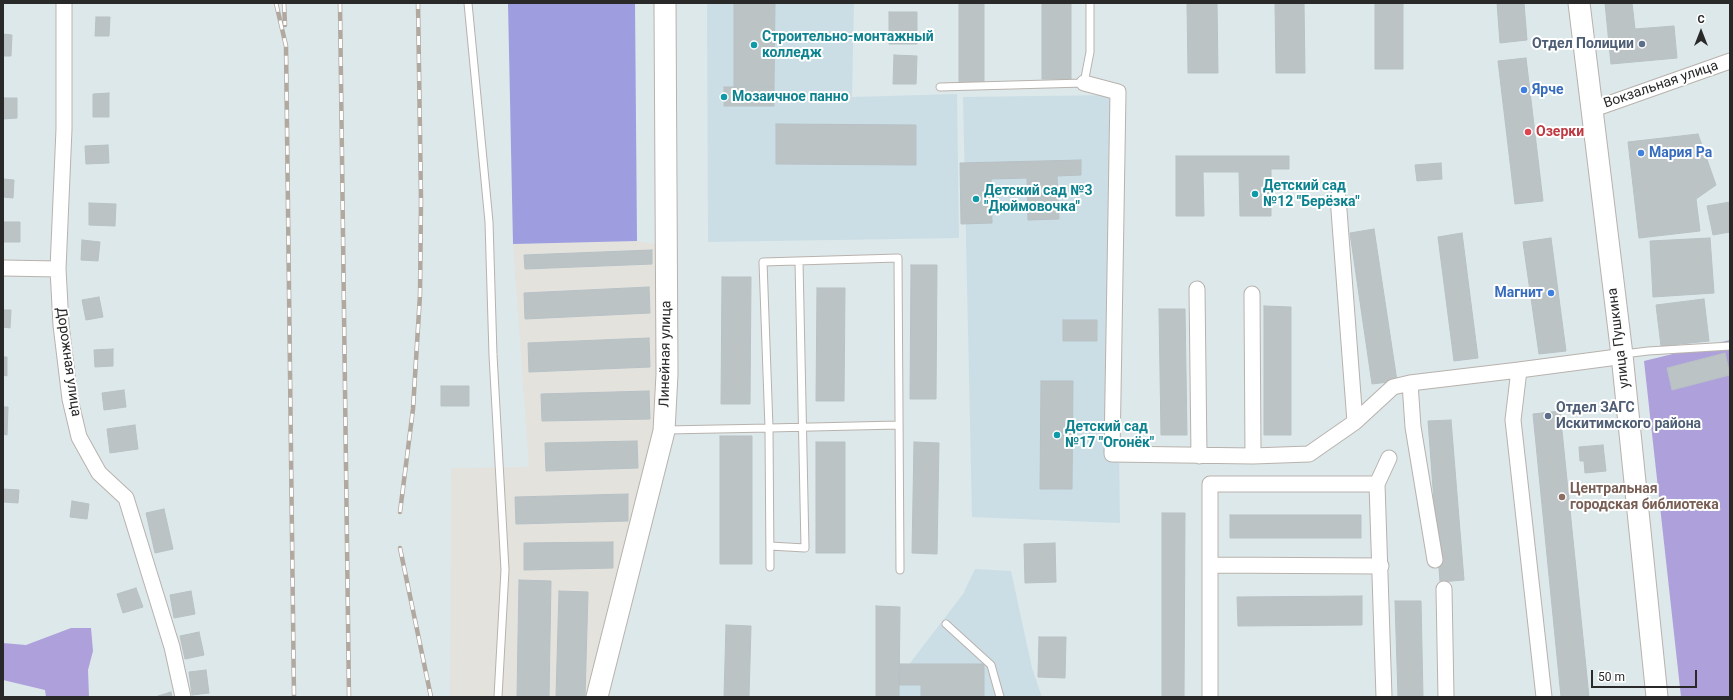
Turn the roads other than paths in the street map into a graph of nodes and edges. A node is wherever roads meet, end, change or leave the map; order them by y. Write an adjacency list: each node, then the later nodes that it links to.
1 (64, 3): 13 (street, Дорожная улица)
2 (468, 3): 38 (lane)
3 (665, 3): 24 (main road, Линейная улица)
4 (1090, 3): 7 (lane)
5 (1579, 3): 9 (main road, улица Пушкина)
6 (1730, 61): 9 (street, Вокзальная улица)
7 (1084, 83): 8 (lane); 25 (street)
8 (940, 87)
9 (1591, 110): 17 (main road, улица Пушкина)
10 (1338, 197): 20 (street)
11 (799, 261): 21 (lane); 22 (lane); 23 (lane)
12 (3, 268): 13 (street)
13 (58, 269): 37 (street, Дорожная улица)
14 (1197, 289): 25 (street)
15 (1252, 294): 26 (street)
16 (1730, 346): 17 (lane)
17 (1622, 355): 18 (street); 45 (main road, улица Пушкина)
18 (1519, 370): 19 (street); 44 (street)
19 (1410, 383): 20 (street); 30 (street)
20 (1356, 422): 26 (street)
21 (898, 425): 22 (lane); 34 (lane)
22 (803, 427): 23 (lane); 29 (lane)
23 (768, 428): 24 (lane); 29 (lane)
24 (664, 430): 39 (main road, Линейная улица)
25 (1200, 456): 26 (street)
26 (1254, 456)
27 (1389, 458): 28 (street)
28 (1377, 484): 31 (street); 32 (street)
29 (770, 546): 33 (lane)
30 (1435, 560)
31 (1210, 565): 32 (street); 41 (street)
32 (1381, 566): 42 (street)
33 (770, 567)
34 (900, 570)
35 (1444, 589): 43 (street)
36 (946, 624): 40 (lane)
37 (183, 697)
38 (498, 697)
39 (597, 697)
40 (1000, 697)
41 (1210, 697)
42 (1384, 697)
43 (1446, 697)
44 (1544, 697)
45 (1656, 697)

